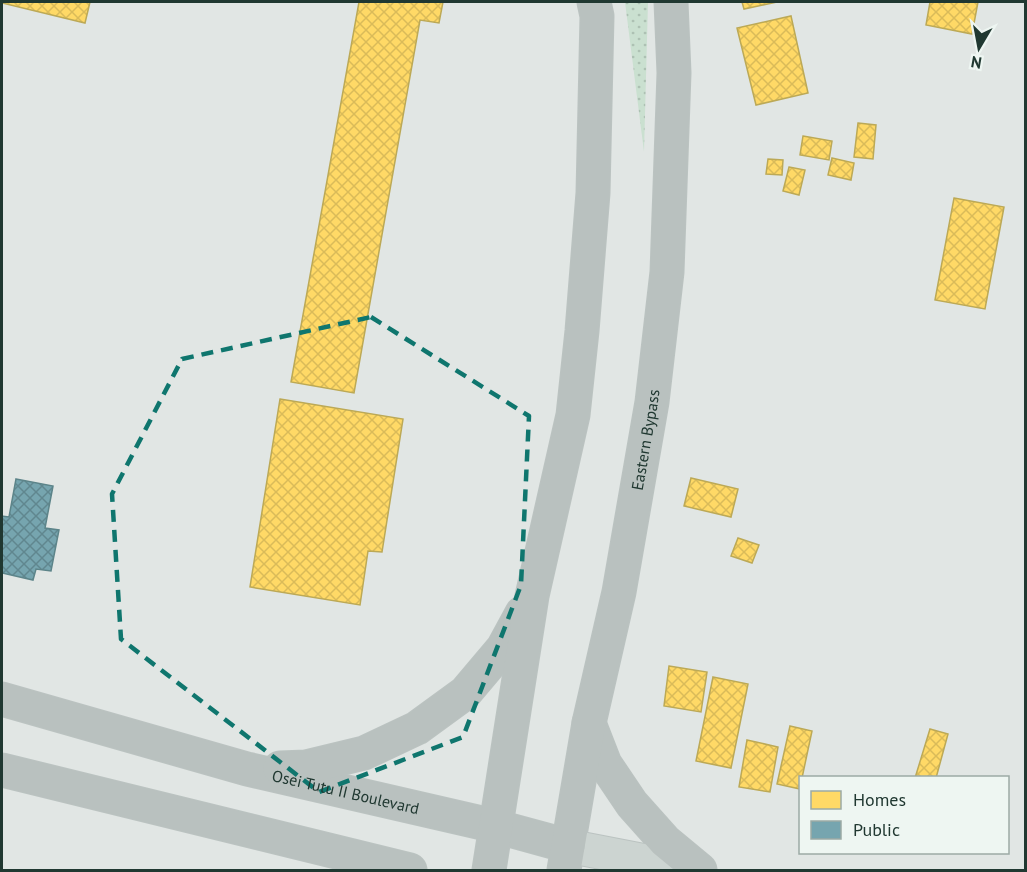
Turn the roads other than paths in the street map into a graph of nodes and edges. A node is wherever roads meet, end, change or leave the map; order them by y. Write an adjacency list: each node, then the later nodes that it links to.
1 (594, 2): 3 (highway)
2 (671, 2): 5 (highway, Eastern Bypass)
3 (532, 596): 6 (highway); 8 (highway)
4 (2, 699): 6 (highway, Osei Tutu II Boulevard)
5 (589, 723): 9 (highway, Eastern Bypass); 13 (highway)
6 (247, 769): 8 (highway, Osei Tutu II Boulevard)
7 (2, 770): 10 (highway)
8 (495, 826): 9 (highway, Osei Tutu II Boulevard); 11 (highway)
9 (566, 858): 12 (main road, Osei Tutu II Boulevard)
10 (410, 870)
11 (489, 870)
12 (692, 870)
13 (700, 870)

